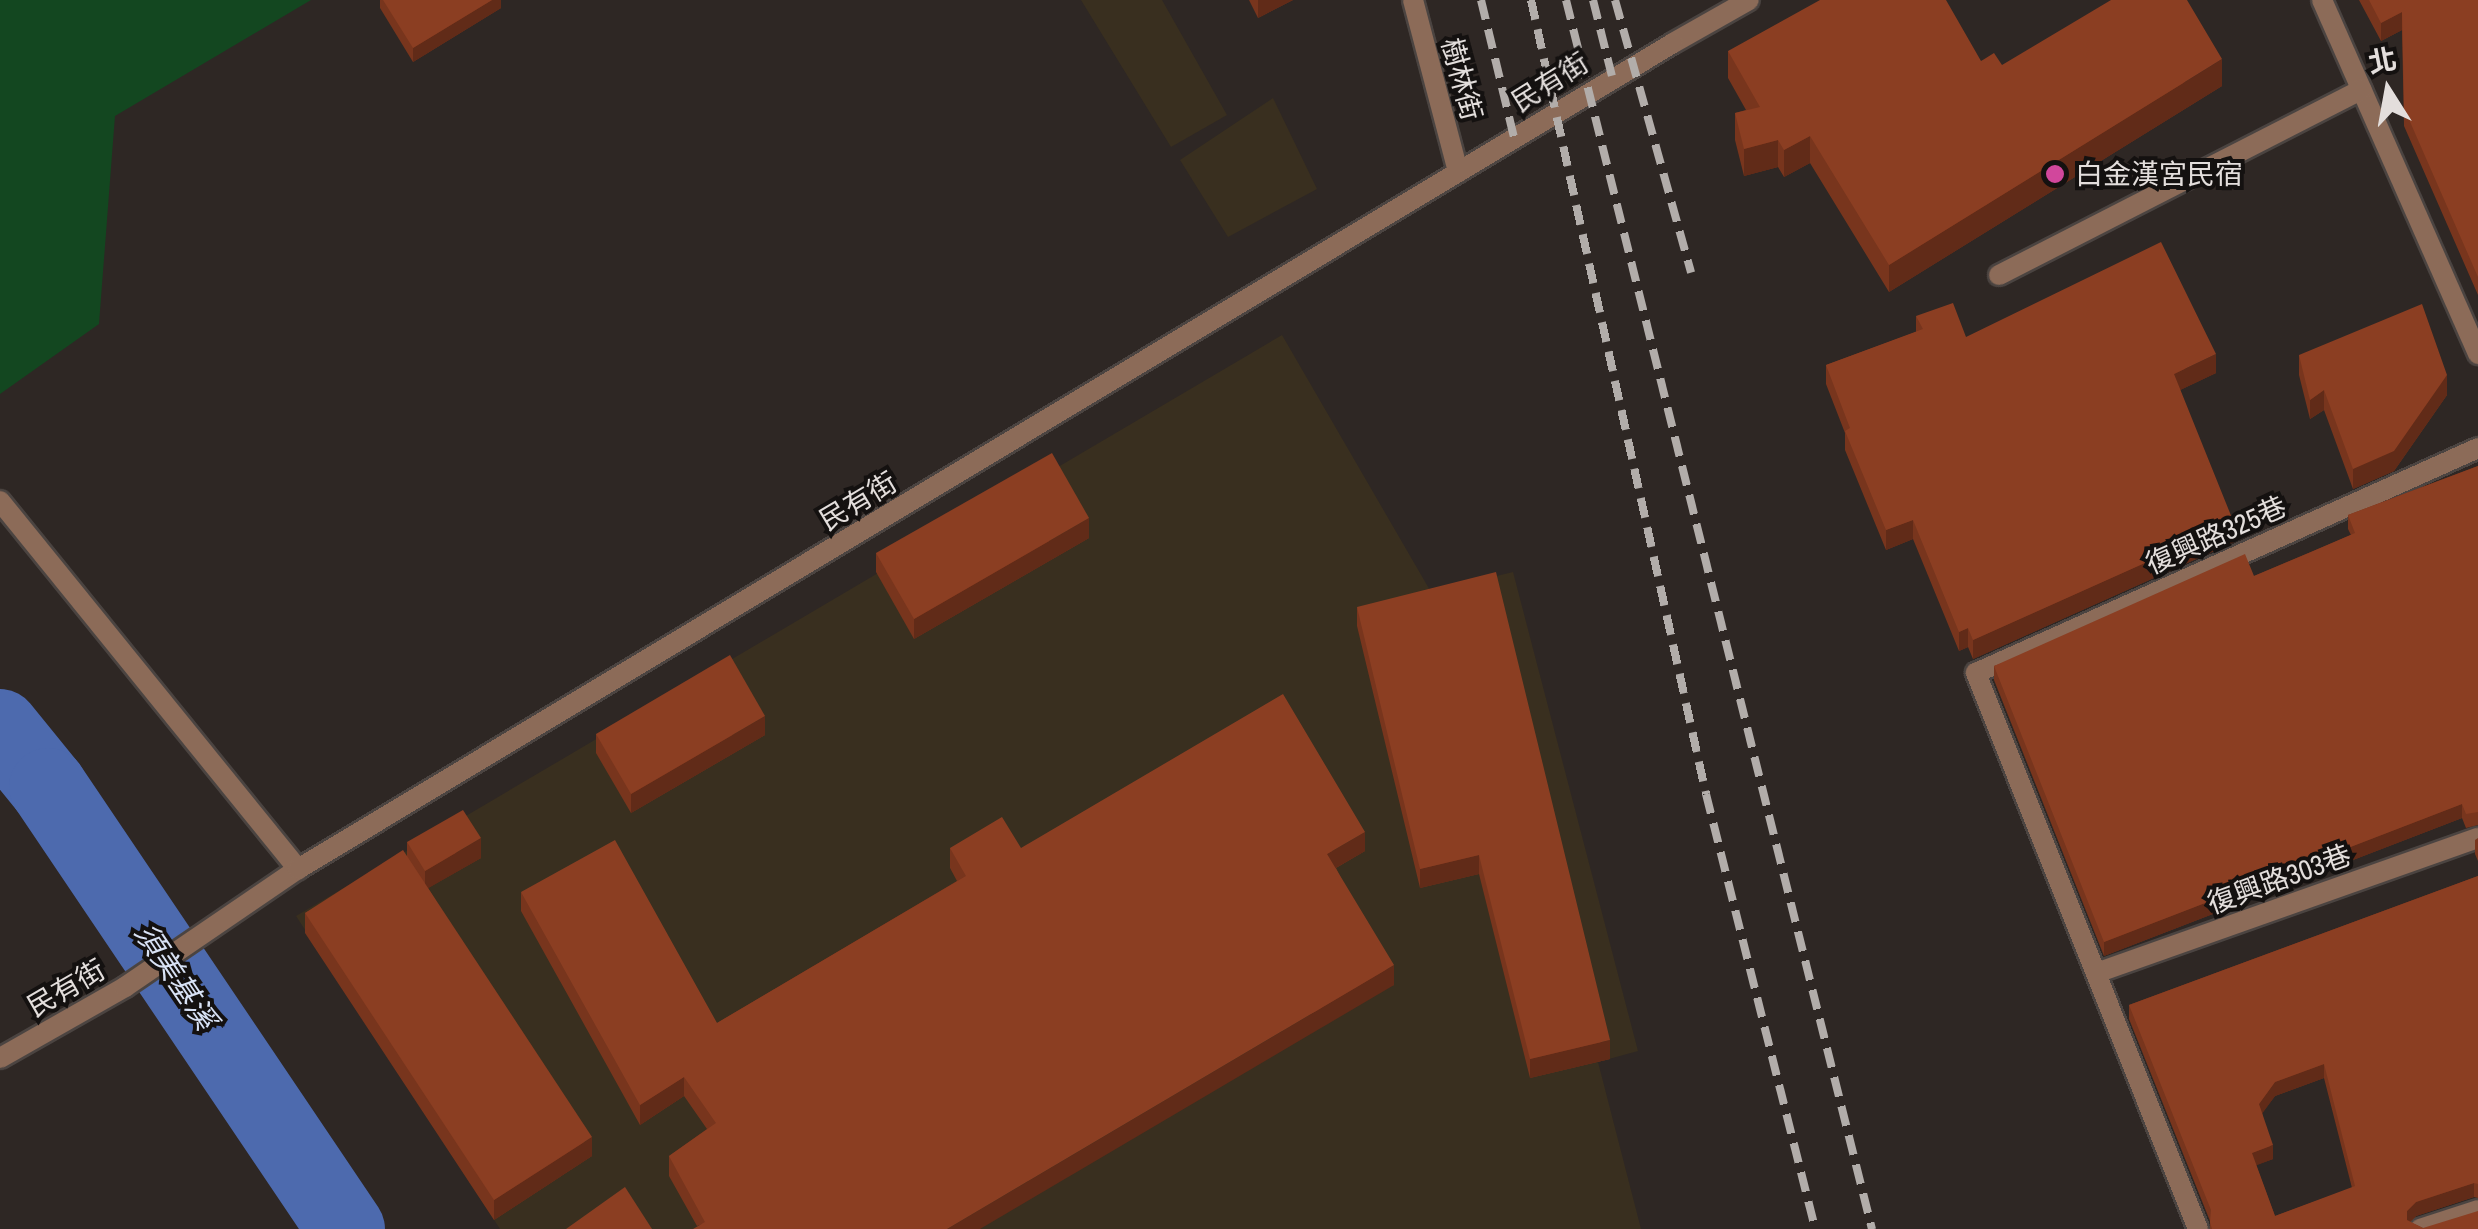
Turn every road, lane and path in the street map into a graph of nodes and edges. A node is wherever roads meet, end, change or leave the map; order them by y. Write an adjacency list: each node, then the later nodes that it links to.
1 (1413, 0): 5 (street, 樹林街)
2 (1750, 0): 5 (street, 民有街)
3 (2322, 0): 4 (street)
4 (2361, 90): 6 (street); 7 (street)
5 (1458, 172): 11 (street, 民有街)
6 (1999, 275)
7 (2478, 354)
8 (2478, 448): 12 (street, 復興路325巷)
9 (0, 501): 11 (street)
10 (2478, 838): 12 (street, 復興路303巷)
11 (298, 869): 13 (street, 民有街)
12 (2099, 972): 15 (street)
13 (0, 1058)
14 (2478, 1210): 16 (street)
15 (2198, 1229)
16 (2420, 1229)

